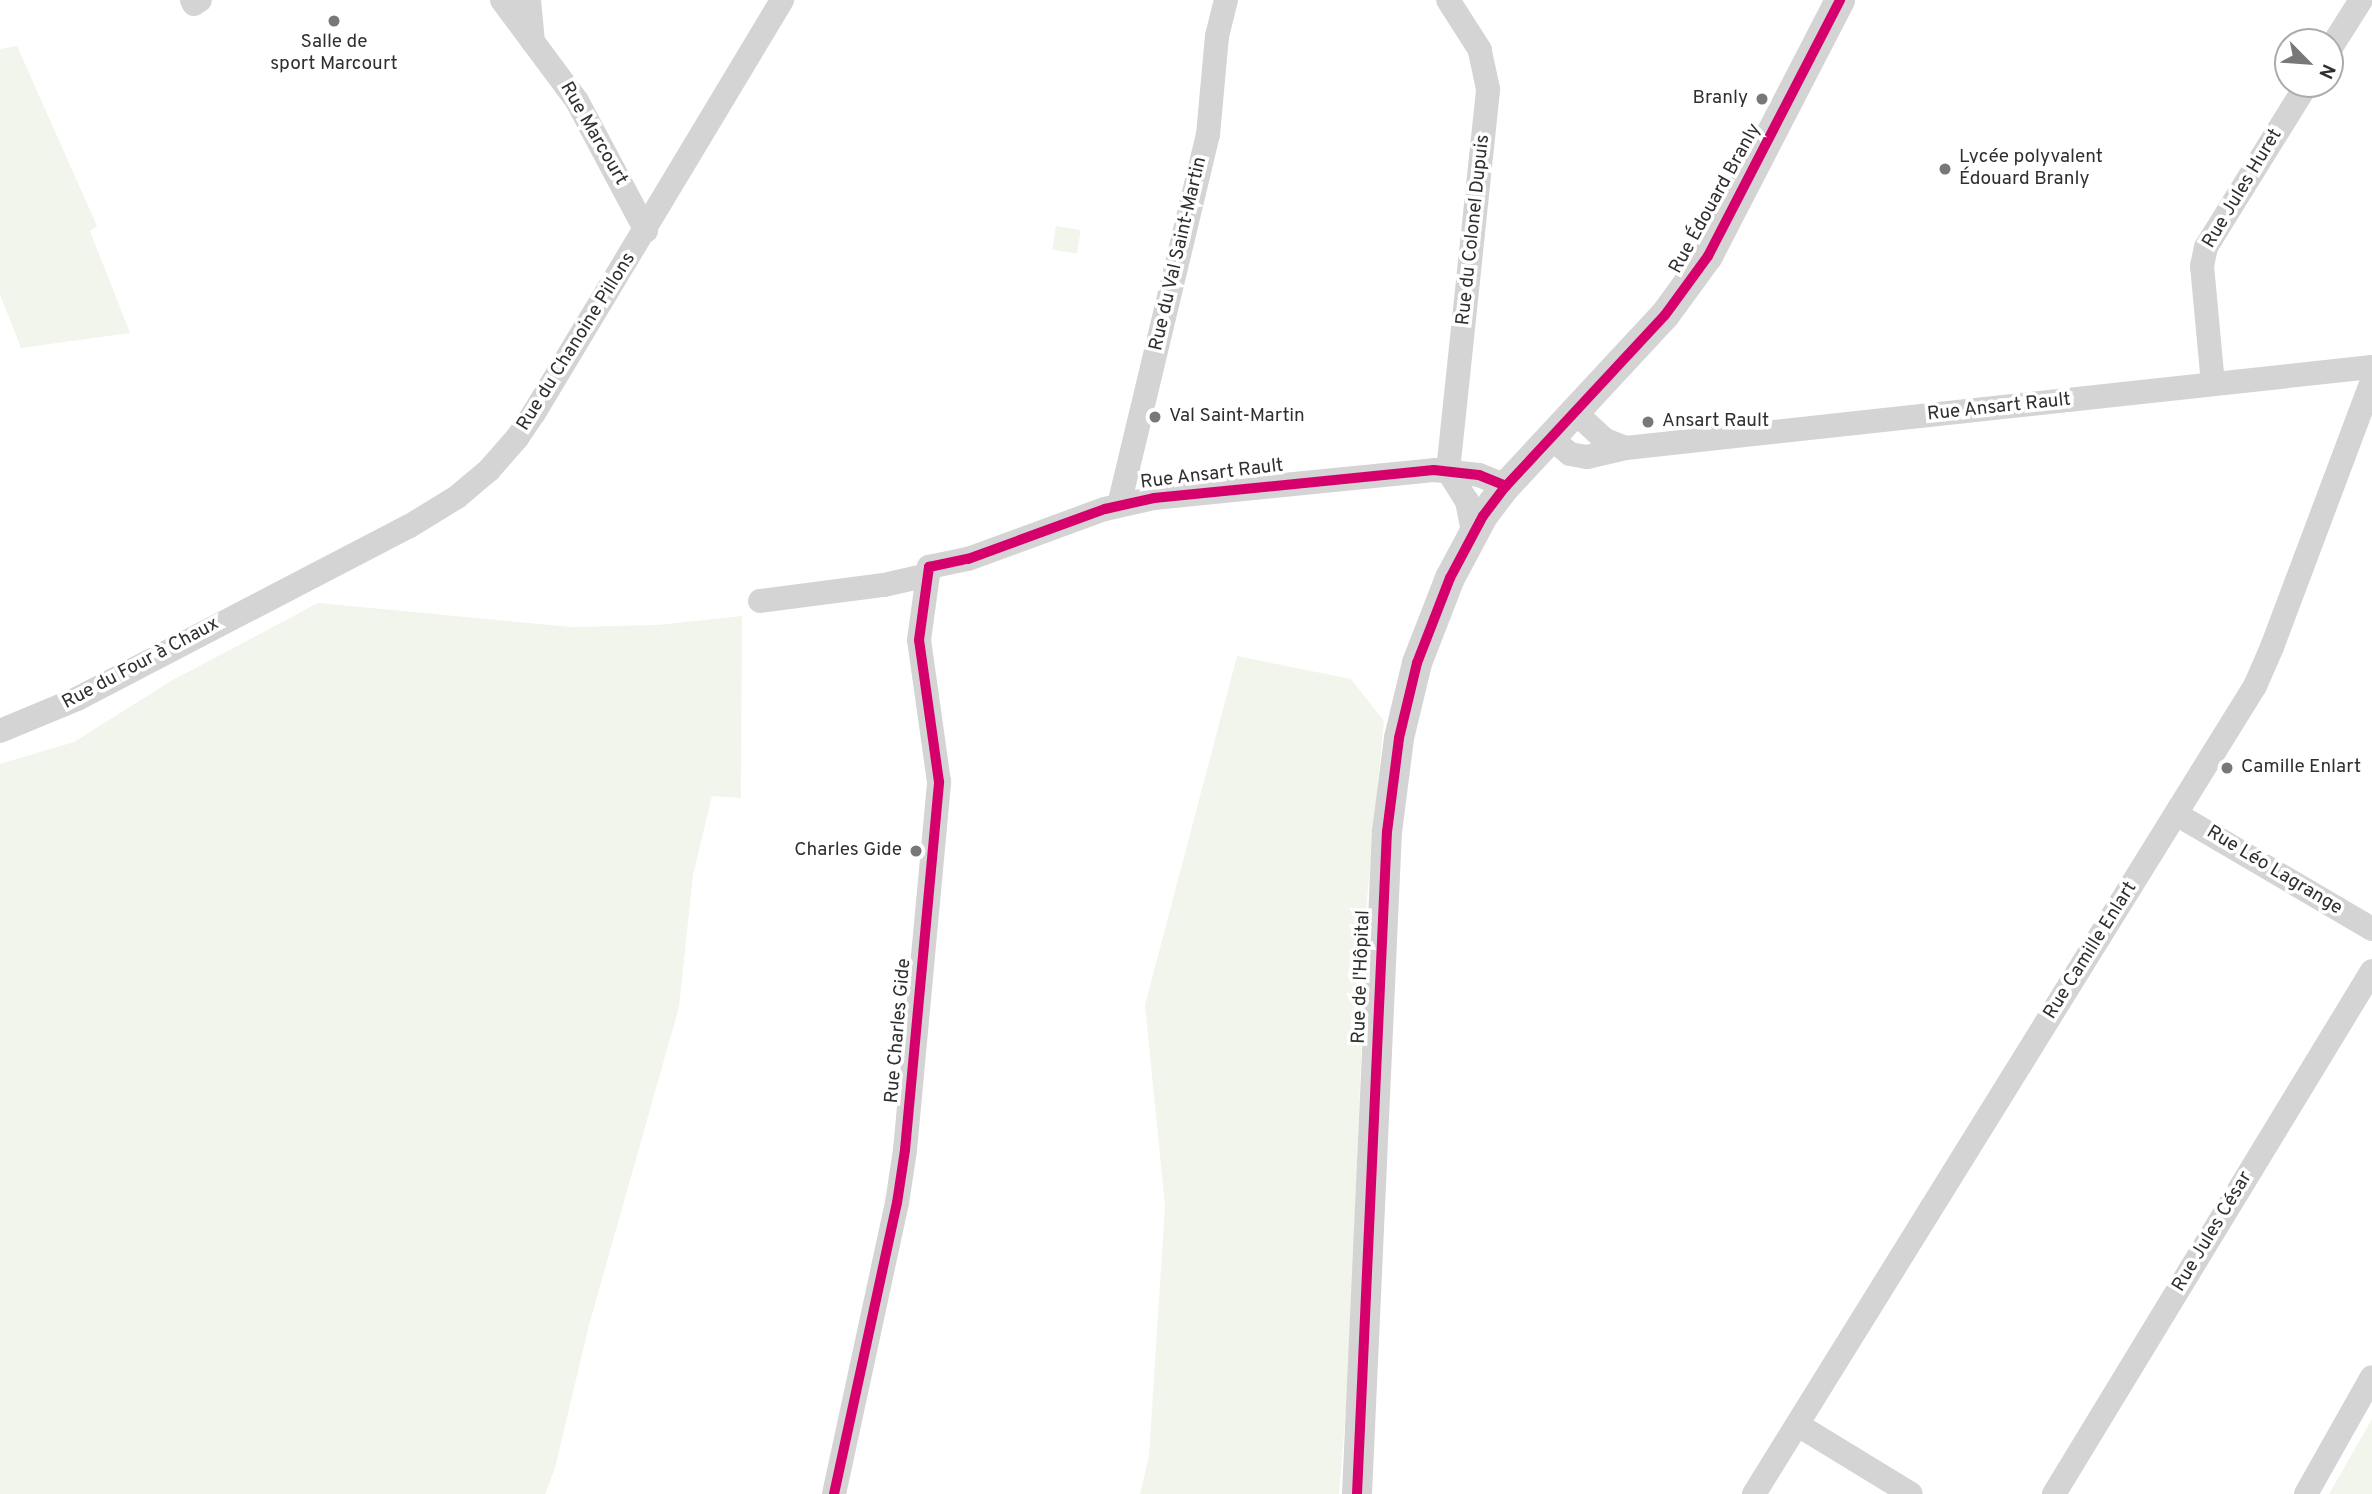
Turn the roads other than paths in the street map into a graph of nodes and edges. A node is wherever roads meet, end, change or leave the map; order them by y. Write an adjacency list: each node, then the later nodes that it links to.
1 (192, 0): 2 (street)
2 (200, 0)
3 (502, 0): 11 (street, Rue Marcourt)
4 (529, 0): 11 (street)
5 (782, 0): 13 (street, Rue du Chanoine Pillons)
6 (1226, 0): 22 (street, Rue du Val Saint-Martin)
7 (1448, 0): 20 (street, Rue du Colonel Dupuis)
8 (1840, 0): 17 (street, Rue Édouard Branly)
9 (2361, 0): 10 (street)
10 (2343, 28)
11 (533, 42): 13 (street, Rue Marcourt)
12 (2298, 98): 16 (street, Rue Jules Huret)
13 (646, 231): 25 (street, Rue du Chanoine Pillons)
14 (2372, 366): 16 (street, Rue Ansart Rault)
15 (2372, 381): 28 (street, Rue Camille Enlart)
16 (2213, 384): 19 (street, Rue Ansart Rault)
17 (1576, 413): 18 (street, Rue Édouard Branly); 19 (street)
18 (1551, 438): 19 (street, Rue Ansart Rault); 21 (street, Rue Édouard Branly)
19 (1626, 448)
20 (1448, 471): 21 (street, Rue Ansart Rault); 22 (street, Rue Ansart Rault); 23 (street)
21 (1506, 486): 23 (street, Rue de l'Hôpital)
22 (1119, 505): 24 (street, Rue Ansart Rault)
23 (1473, 533): 34 (street, Rue de l'Hôpital)
24 (929, 571): 26 (street, Rue Ansart Rault); 33 (street, Rue Charles Gide)
25 (280, 591): 27 (street, Rue du Four à Chaux)
26 (760, 601)
27 (0, 731)
28 (2176, 814): 29 (street, Rue Léo Lagrange); 32 (street, Rue Camille Enlart)
29 (2372, 929)
30 (2372, 971): 37 (street, Rue Jules César)
31 (2372, 1377): 38 (street)
32 (1798, 1425): 35 (street, Rue Camille Enlart); 36 (street)
33 (834, 1494)
34 (1357, 1494)
35 (1754, 1494)
36 (1912, 1494)
37 (2054, 1494)
38 (2306, 1494)

